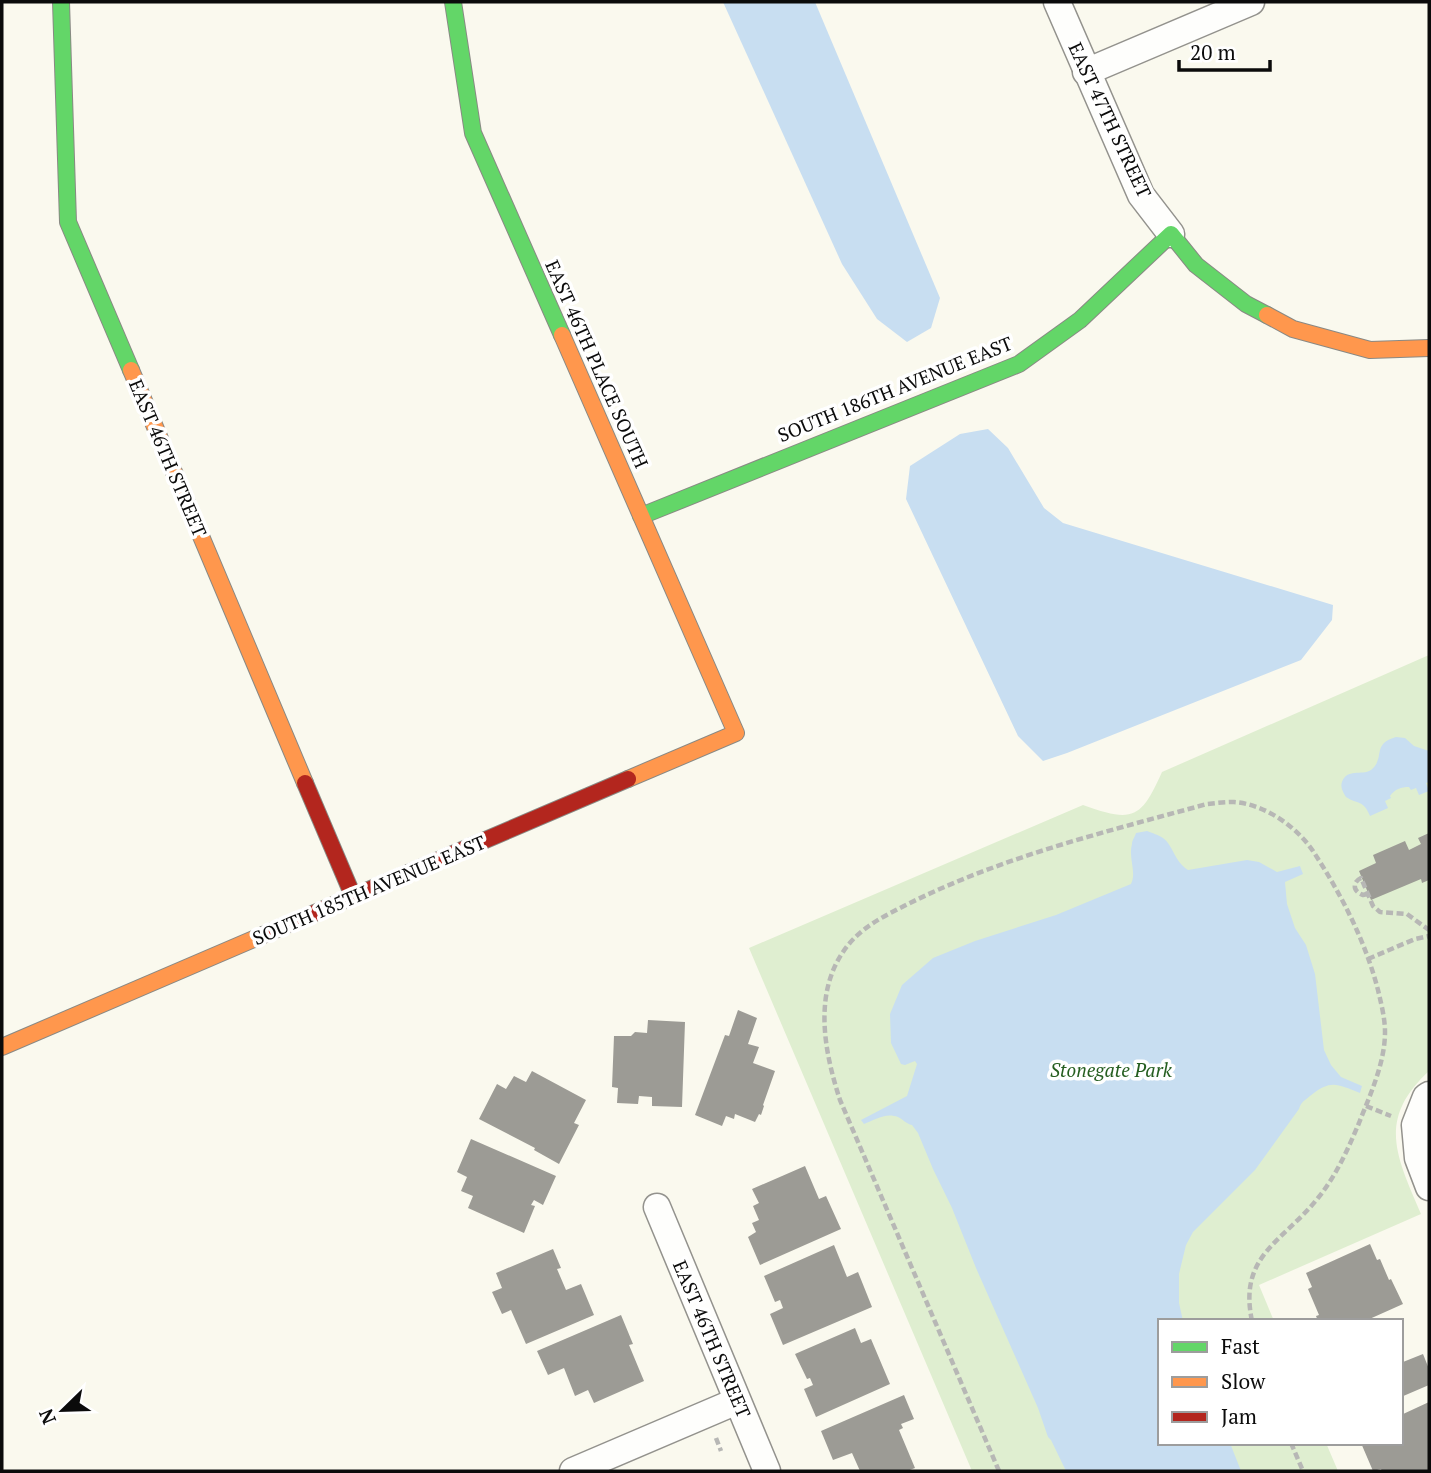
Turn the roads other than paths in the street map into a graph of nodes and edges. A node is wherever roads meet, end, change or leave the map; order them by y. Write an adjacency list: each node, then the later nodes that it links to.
1 (61, 2): 10 (street, EAST 46TH STREET)
2 (453, 2): 8 (street, EAST 46TH PLACE SOUTH)
3 (1057, 2): 5 (street, EAST 47TH STREET)
4 (1251, 2): 5 (street)
5 (1086, 72): 6 (street, EAST 47TH STREET)
6 (1171, 234): 7 (street); 8 (street, SOUTH 186TH AVENUE EAST)
7 (1429, 348)
8 (641, 516): 9 (street, EAST 46TH PLACE SOUTH)
9 (736, 733): 10 (street, SOUTH 185TH AVENUE EAST)
10 (353, 896): 11 (street, SOUTH 185TH AVENUE EAST)
11 (2, 1047)
12 (1428, 1096): 13 (street)
13 (1429, 1187)
14 (657, 1207): 15 (street, EAST 46TH STREET)
15 (737, 1401): 16 (street); 17 (street, EAST 46TH STREET)
16 (573, 1471)
17 (767, 1471)

